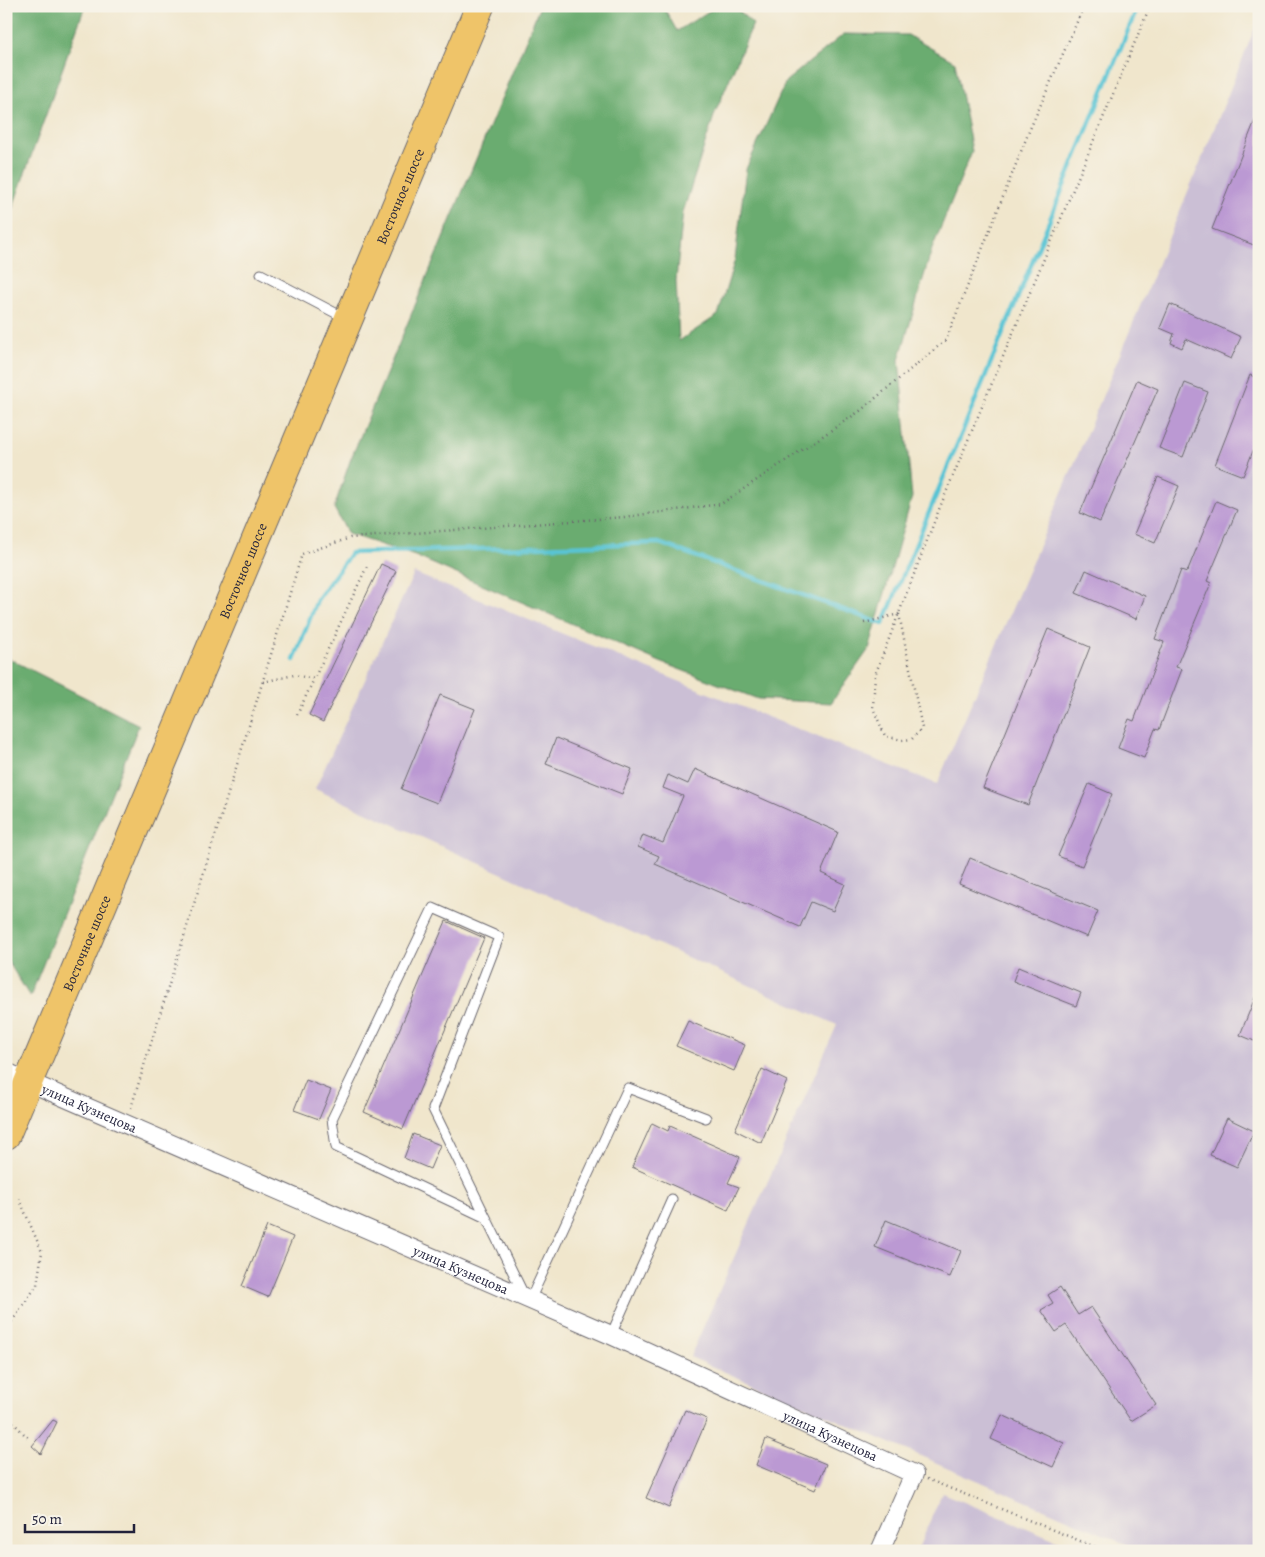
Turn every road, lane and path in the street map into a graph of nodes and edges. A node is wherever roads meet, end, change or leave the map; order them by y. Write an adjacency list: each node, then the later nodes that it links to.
1 (480, 6): 5 (main road, Восточное шоссе)
2 (1084, 6): 10 (path)
3 (1150, 6): 7 (path)
4 (261, 274): 5 (lane)
5 (348, 320): 12 (main road, Восточное шоссе)
6 (368, 564): 9 (path)
7 (899, 614): 7 (path); 8 (path)
8 (864, 623)
9 (314, 679): 10 (path); 11 (path)
10 (263, 682): 14 (path)
11 (297, 716)
12 (17, 1077): 14 (street, улица Кузнецова); 15 (main road, Восточное шоссе)
13 (706, 1118): 19 (lane)
14 (126, 1124): 19 (street, улица Кузнецова)
15 (6, 1135)
16 (18, 1196): 20 (path)
17 (672, 1199): 21 (lane)
18 (486, 1218): 18 (lane); 19 (lane)
19 (528, 1298): 21 (street, улица Кузнецова)
20 (6, 1330)
21 (611, 1335): 24 (street, улица Кузнецова)
22 (6, 1415): 23 (path)
23 (29, 1439)
24 (914, 1474): 25 (street); 26 (path)
25 (880, 1551)
26 (1105, 1551)

